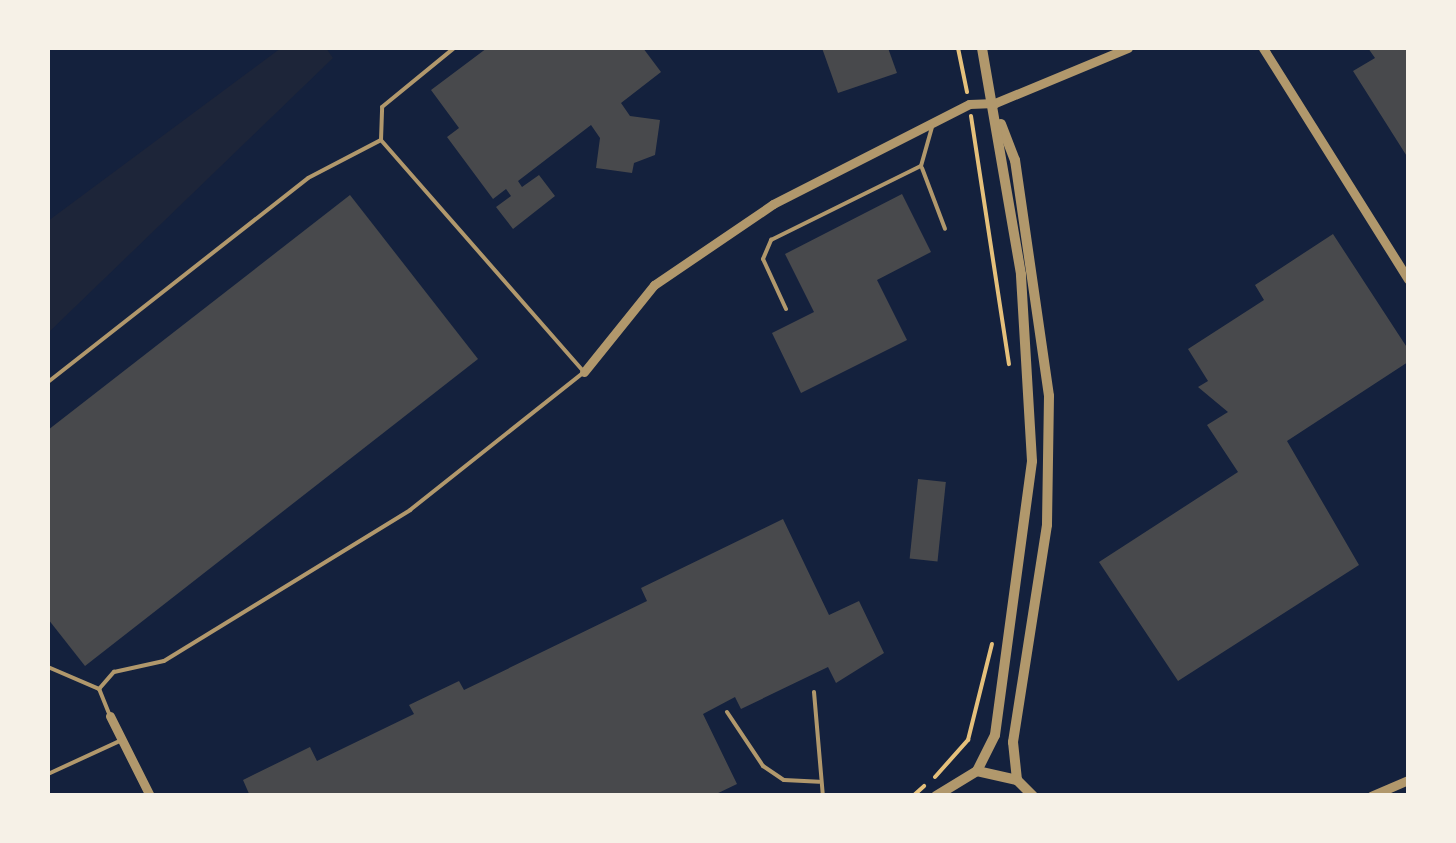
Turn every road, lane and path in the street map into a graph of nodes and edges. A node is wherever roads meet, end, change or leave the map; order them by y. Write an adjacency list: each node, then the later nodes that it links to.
1 (454, 48): 9 (lane)
2 (958, 48): 6 (path)
3 (982, 48): 7 (street)
4 (1128, 48): 7 (street)
5 (1263, 48): 12 (street)
6 (969, 104): 7 (street); 8 (street); 15 (path)
7 (996, 110): 24 (street); 26 (street)
8 (933, 122): 10 (lane); 14 (street)
9 (381, 140): 14 (lane); 16 (lane)
10 (921, 166): 11 (lane); 13 (lane)
11 (944, 229)
12 (1408, 279)
13 (786, 309)
14 (584, 372): 19 (lane)
15 (1012, 380)
16 (48, 382)
17 (998, 638): 31 (path)
18 (48, 667): 19 (lane)
19 (99, 689): 22 (lane)
20 (814, 692): 28 (lane)
21 (727, 712): 28 (lane)
22 (110, 716): 23 (street)
23 (122, 740): 25 (lane); 29 (street)
24 (978, 771): 26 (street); 32 (street)
25 (48, 774)
26 (1017, 780): 33 (street)
27 (1408, 780): 34 (street)
28 (819, 782): 30 (lane)
29 (150, 796)
30 (823, 796)
31 (914, 796)
32 (936, 796)
33 (1033, 796)
34 (1371, 796)

